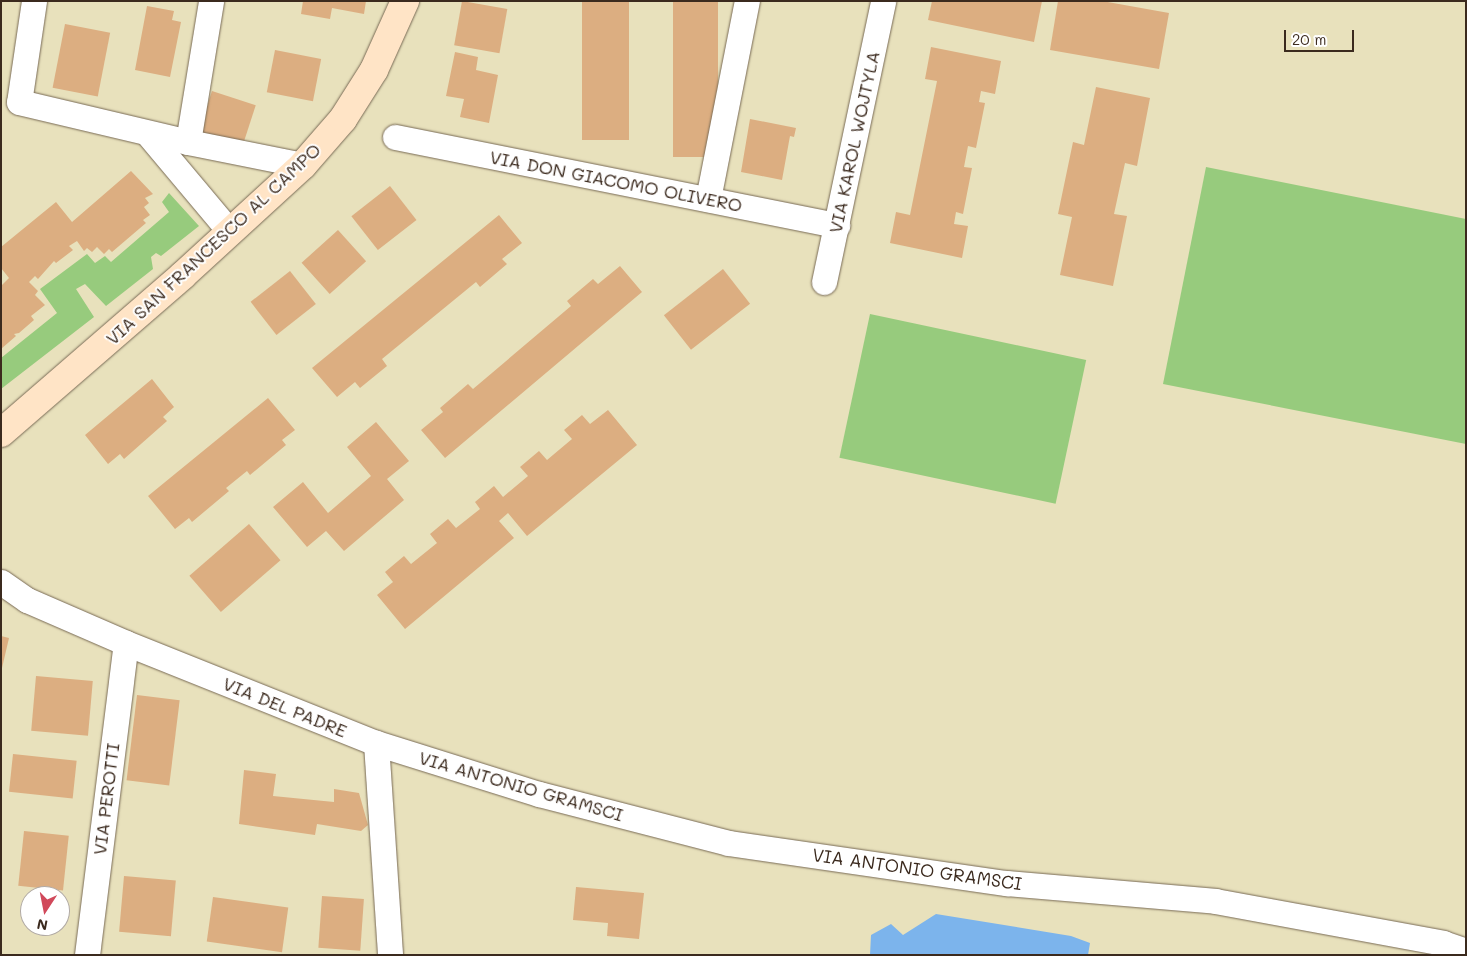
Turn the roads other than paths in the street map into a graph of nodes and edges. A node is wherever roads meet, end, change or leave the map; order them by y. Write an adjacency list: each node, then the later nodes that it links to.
1 (34, 1): 6 (street)
2 (211, 1): 8 (street)
3 (405, 1): 9 (street, VIA SAN FRANCESCO AL CAMPO)
4 (747, 1): 10 (street)
5 (883, 1): 11 (street, VIA KAROL WOJTYLA)
6 (147, 133): 8 (street); 12 (street)
7 (395, 137): 10 (street, VIA DON GIACOMO OLIVERO)
8 (188, 142): 9 (street)
9 (303, 165): 12 (street, VIA SAN FRANCESCO AL CAMPO)
10 (708, 199): 11 (street, VIA DON GIACOMO OLIVERO)
11 (837, 225): 13 (street, VIA KAROL WOJTYLA)
12 (230, 232): 14 (street, VIA SAN FRANCESCO AL CAMPO)
13 (824, 282)
14 (1, 433)
15 (1, 582): 16 (street, VIA DEL PADRE)
16 (126, 644): 17 (street, VIA DEL PADRE); 19 (street, VIA PEROTTI)
17 (376, 743): 18 (street, VIA ANTONIO GRAMSCI); 20 (street)
18 (1466, 951)
19 (87, 955)
20 (390, 955)

